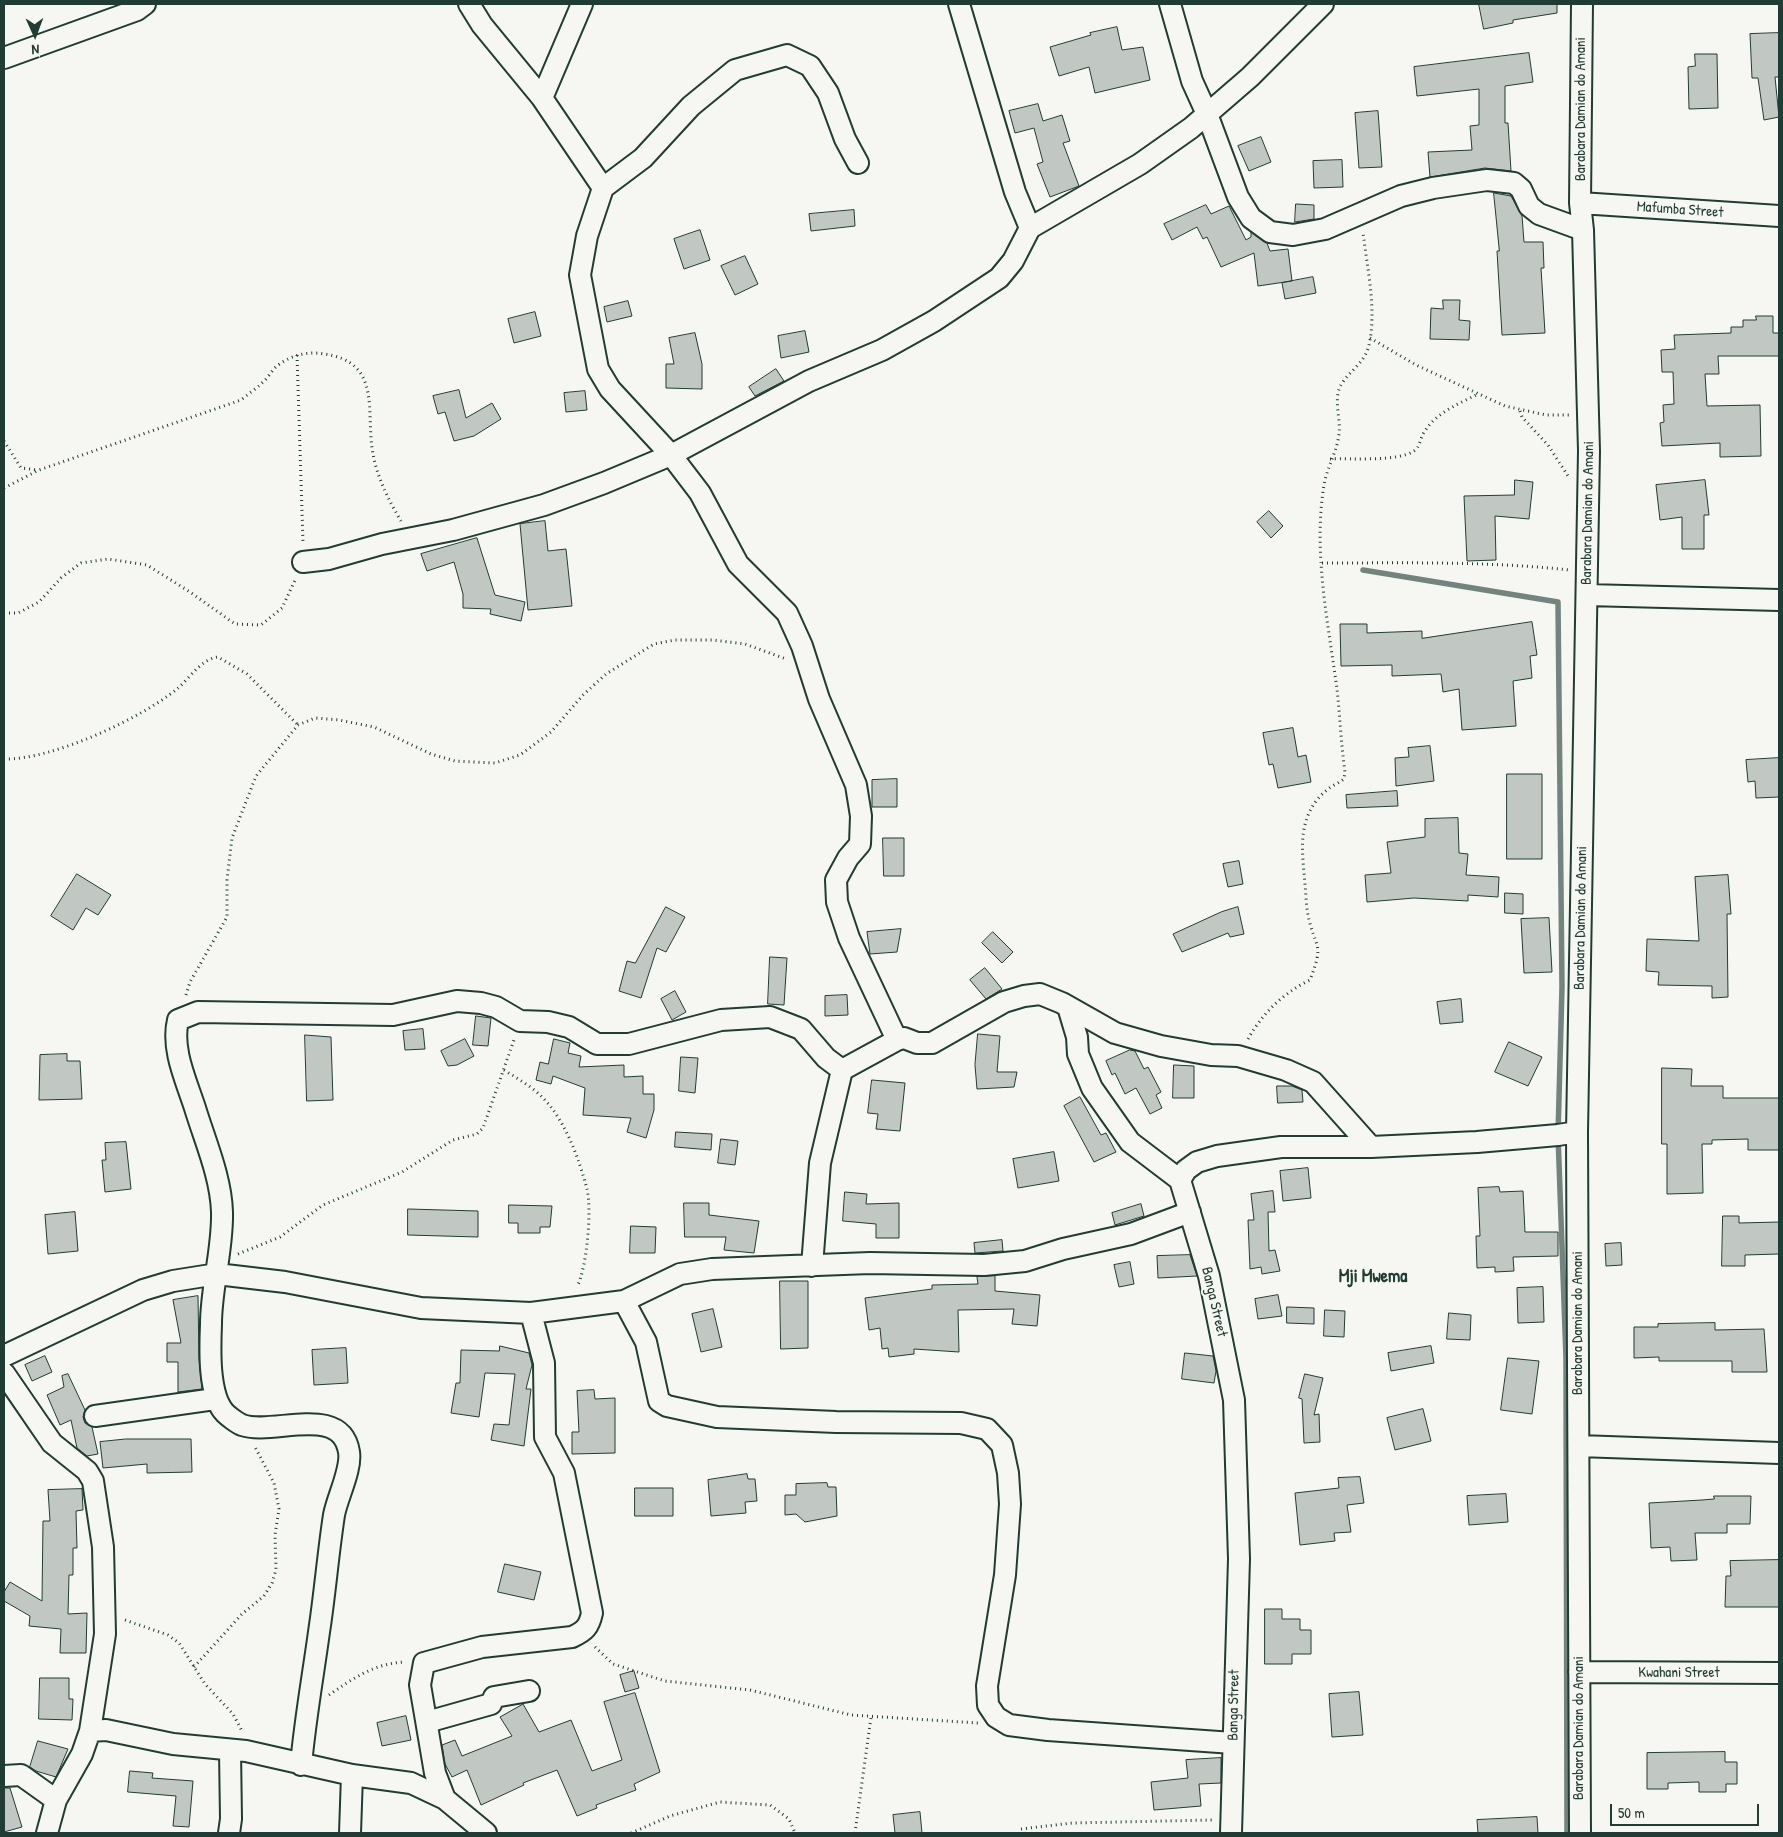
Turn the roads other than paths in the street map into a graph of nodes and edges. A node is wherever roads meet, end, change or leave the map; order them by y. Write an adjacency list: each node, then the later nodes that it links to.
1 (145, 4): 8 (street)
2 (469, 4): 9 (street)
3 (582, 4): 9 (street)
4 (959, 4): 15 (street)
5 (1170, 4): 10 (street)
6 (1323, 4): 10 (street)
7 (1582, 4): 13 (street, Barabara Damian do Amani)
8 (4, 58)
9 (542, 98): 12 (street)
10 (1207, 114): 15 (street); 16 (street)
11 (858, 163): 12 (street)
12 (603, 188): 17 (street)
13 (1580, 203): 14 (street, Mafumba Street); 16 (street, Barabara Damian do Amani)
14 (1779, 216)
15 (1030, 228): 17 (street)
16 (1583, 230): 19 (street, Barabara Damian do Amani)
17 (671, 455): 18 (street); 22 (street)
18 (303, 562)
19 (1587, 595): 20 (street); 24 (street, Barabara Damian do Amani)
20 (1779, 600)
21 (1068, 1007): 22 (street); 25 (street); 26 (street)
22 (897, 1040): 23 (street)
23 (842, 1070): 28 (street); 29 (street)
24 (1577, 1132): 25 (street); 36 (street, Barabara Damian do Amani)
25 (1371, 1146): 26 (street)
26 (1180, 1180): 27 (street, Banga Street)
27 (1190, 1212): 28 (street); 43 (street, Banga Street)
28 (812, 1266): 30 (street)
29 (220, 1274): 31 (street); 32 (street); 34 (street)
30 (624, 1301): 31 (street); 43 (street)
31 (531, 1313): 41 (street)
32 (4, 1356)
33 (4, 1373): 42 (street)
34 (216, 1399): 35 (street); 45 (street)
35 (95, 1416)
36 (1579, 1446): 37 (street); 38 (street, Barabara Damian do Amani)
37 (1779, 1454)
38 (1579, 1672): 39 (street, Kwahani Street); 55 (street, Barabara Damian do Amani)
39 (1779, 1673)
40 (529, 1691): 41 (street)
41 (427, 1722): 48 (street)
42 (90, 1731): 44 (street); 49 (street)
43 (1233, 1743): 50 (street, Banga Street)
44 (238, 1751): 45 (street); 52 (street)
45 (302, 1765): 46 (street)
46 (352, 1775): 48 (street); 53 (street)
47 (4, 1776): 49 (street)
48 (445, 1799): 54 (street)
49 (56, 1800): 51 (street)
50 (1231, 1826)
51 (47, 1833)
52 (229, 1833)
53 (350, 1833)
54 (486, 1833)
55 (1580, 1833)

